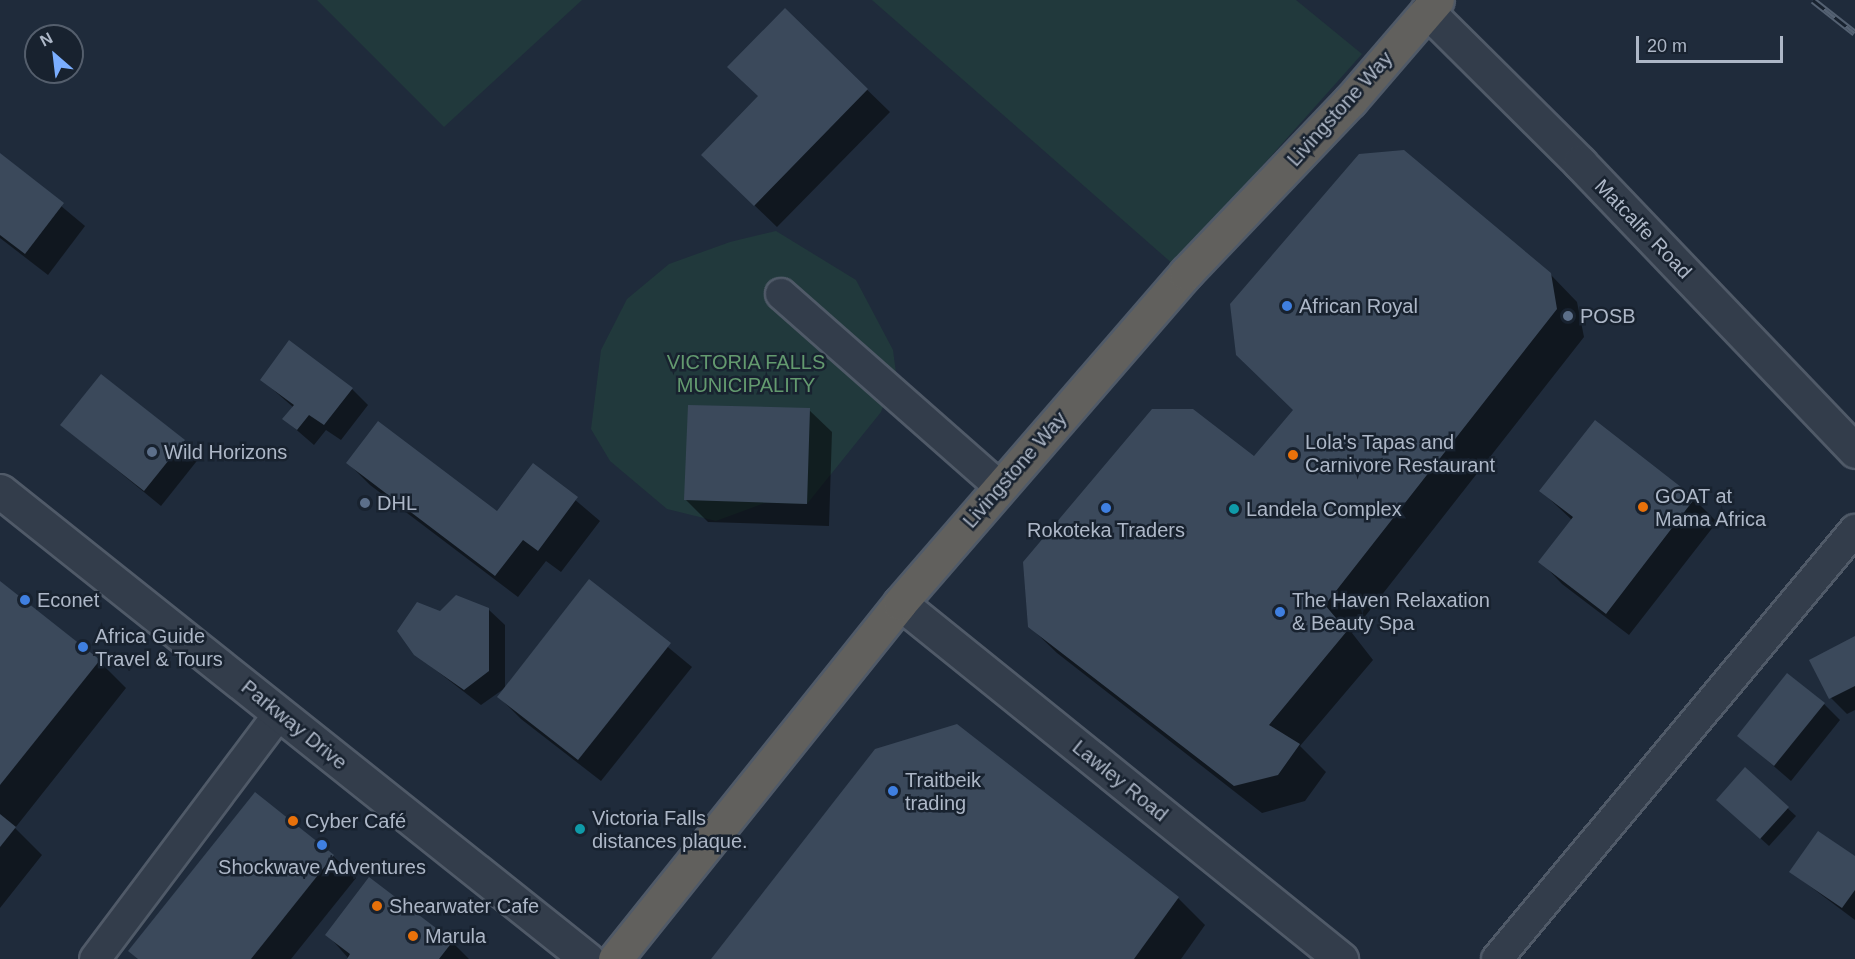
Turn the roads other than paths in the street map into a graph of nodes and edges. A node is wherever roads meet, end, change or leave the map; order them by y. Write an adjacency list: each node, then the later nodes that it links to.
1 (1432, 5): 3 (street, Matcalfe Road); 4 (highway, Livingstone Way)
2 (781, 294): 4 (lane)
3 (1855, 452)
4 (1000, 487): 7 (highway, Livingstone Way)
5 (0, 491): 8 (street, Parkway Drive)
6 (1855, 530): 13 (lane)
7 (900, 603): 11 (highway, Livingstone Way); 12 (street, Lawley Road)
8 (279, 714): 9 (lane); 10 (street, Parkway Drive)
9 (95, 959)
10 (587, 959)
11 (615, 959)
12 (1341, 959)
13 (1497, 959)

